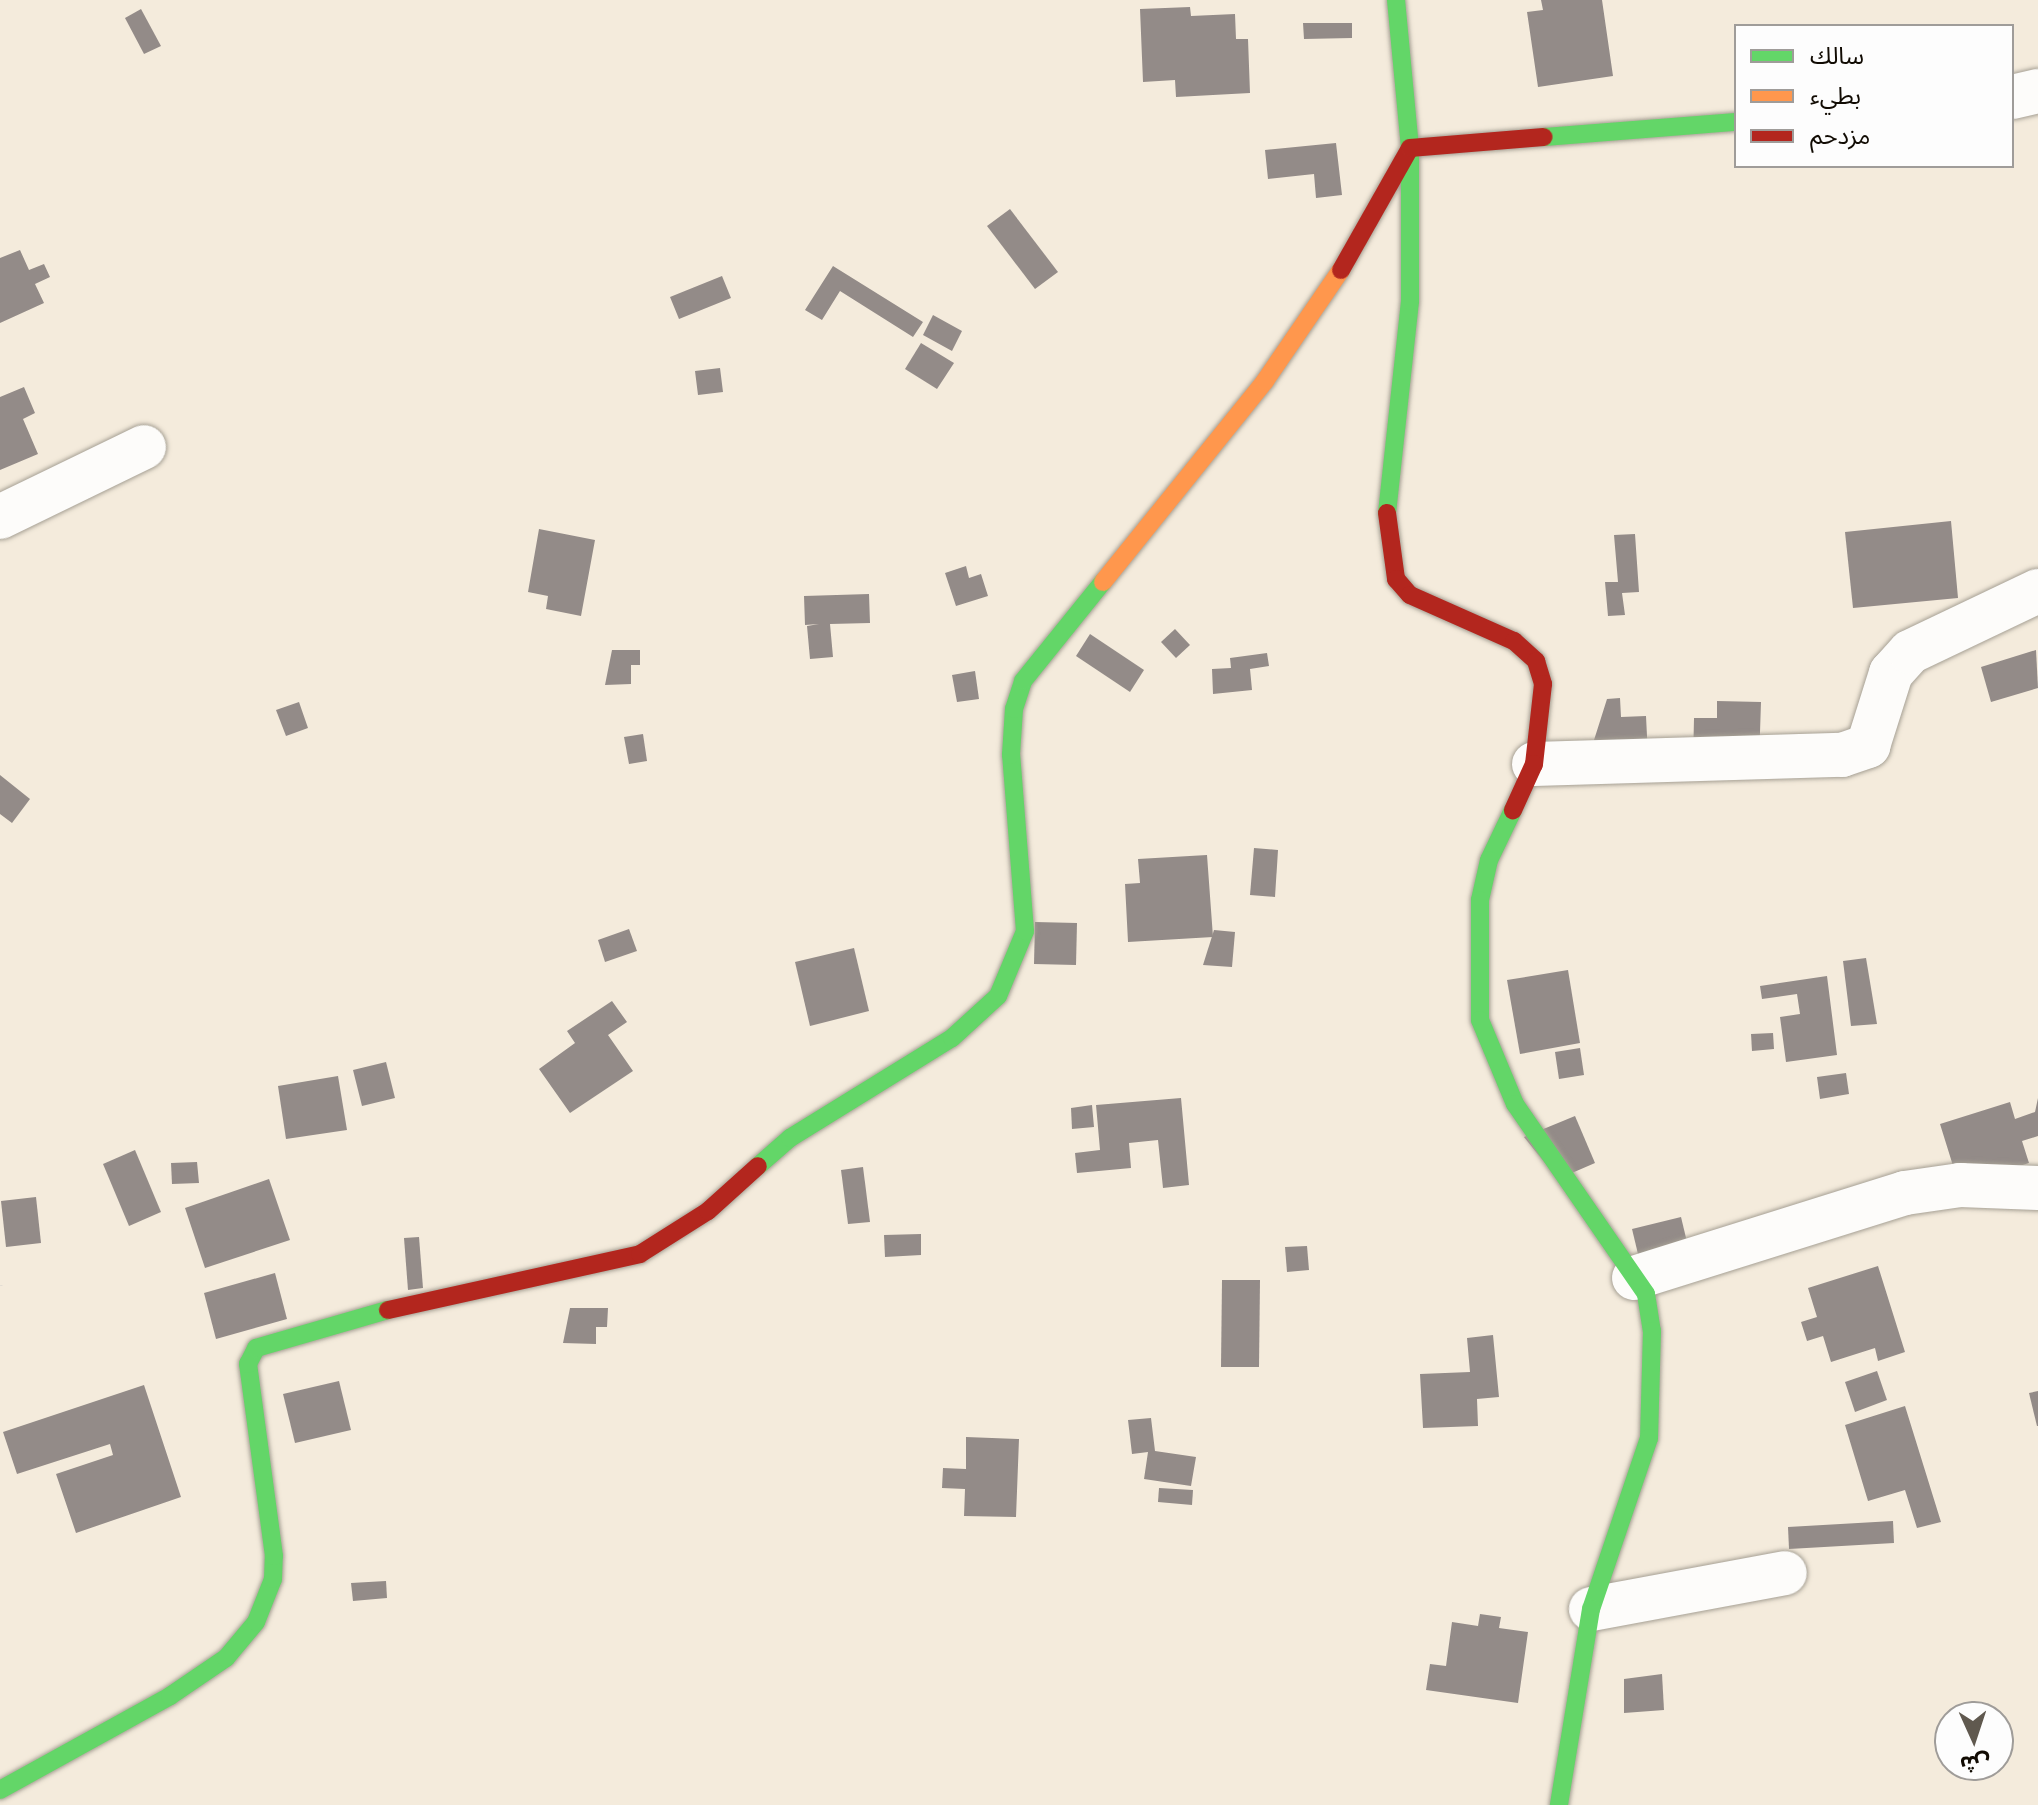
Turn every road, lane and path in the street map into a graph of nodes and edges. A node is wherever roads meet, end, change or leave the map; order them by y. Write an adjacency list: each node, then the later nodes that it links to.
1 (1396, 0): 5 (street)
2 (2038, 91): 3 (street)
3 (2014, 97)
4 (1734, 122): 5 (street)
5 (1410, 148): 9 (street); 14 (street)
6 (144, 447): 7 (street)
7 (0, 517)
8 (2038, 591): 9 (street)
9 (1534, 764): 11 (street)
10 (2038, 1188): 11 (street)
11 (1634, 1278): 13 (street)
12 (1785, 1573): 13 (street)
13 (1591, 1609): 15 (street)
14 (0, 1790)
15 (1559, 1805)

